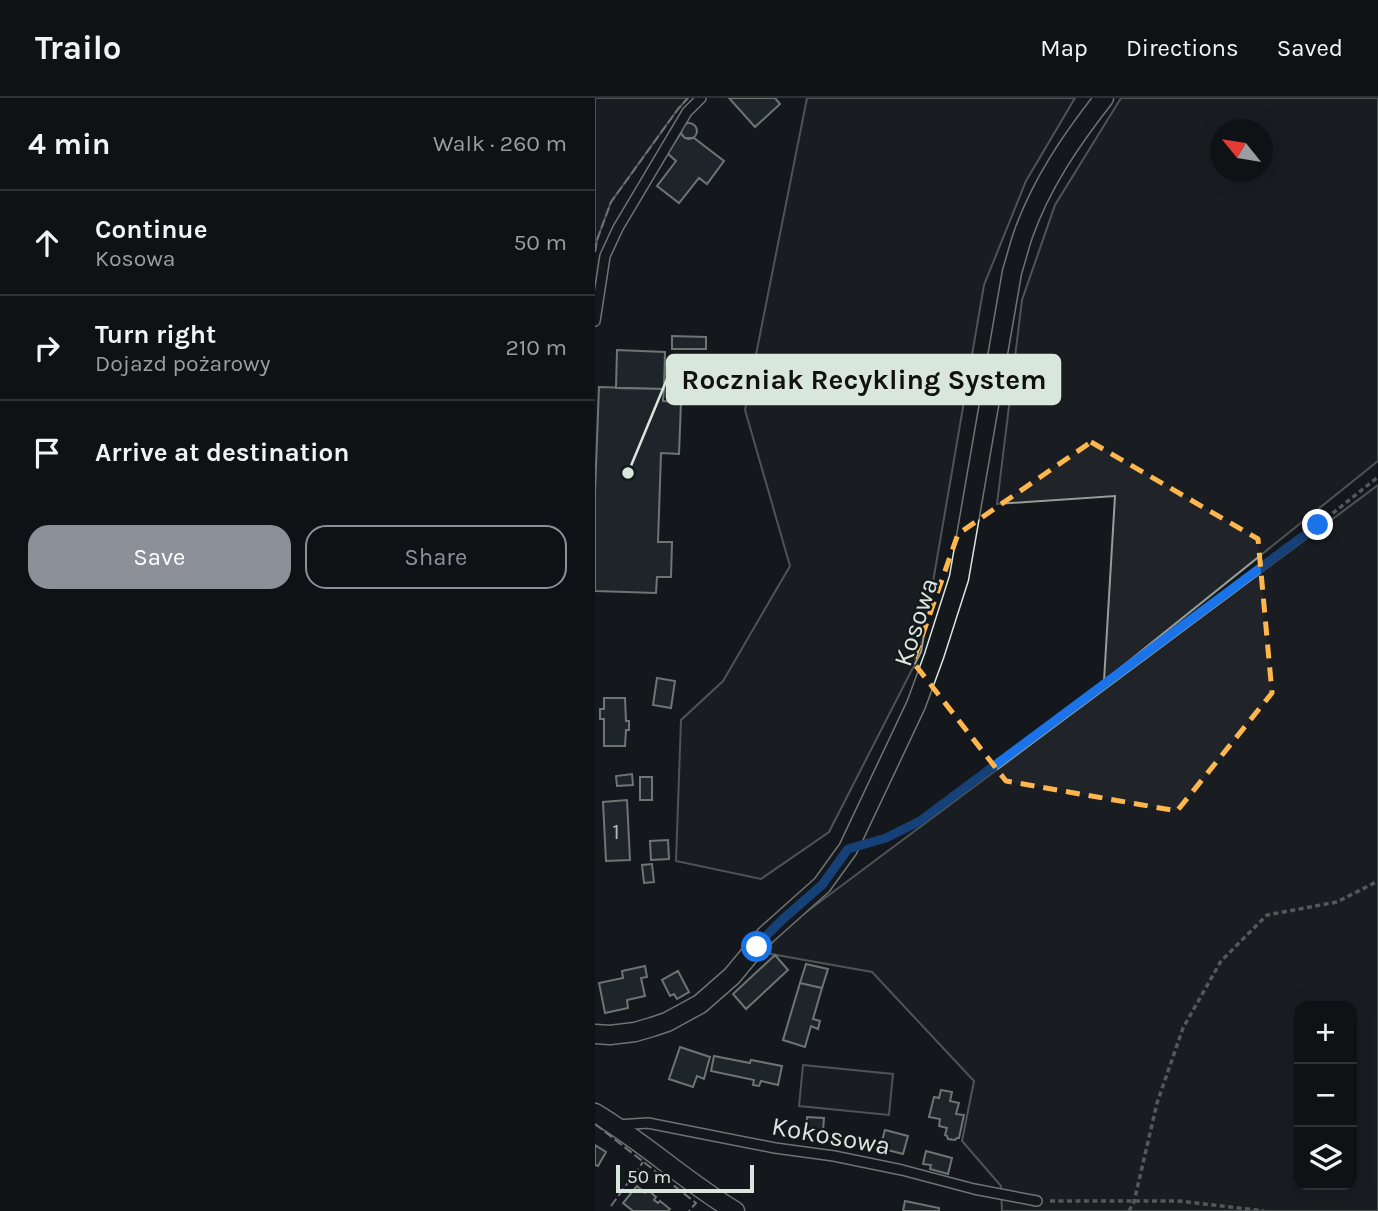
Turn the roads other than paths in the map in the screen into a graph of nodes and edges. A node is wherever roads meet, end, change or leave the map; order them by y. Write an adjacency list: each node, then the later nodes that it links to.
1 (701, 98): 3 (lane)
2 (1104, 98): 4 (street, Kosowa)
3 (595, 321)
4 (595, 1034)
5 (595, 1114): 6 (street)
6 (616, 1125): 7 (lane, Kokosowa); 8 (street)
7 (1037, 1201)
8 (735, 1211)

